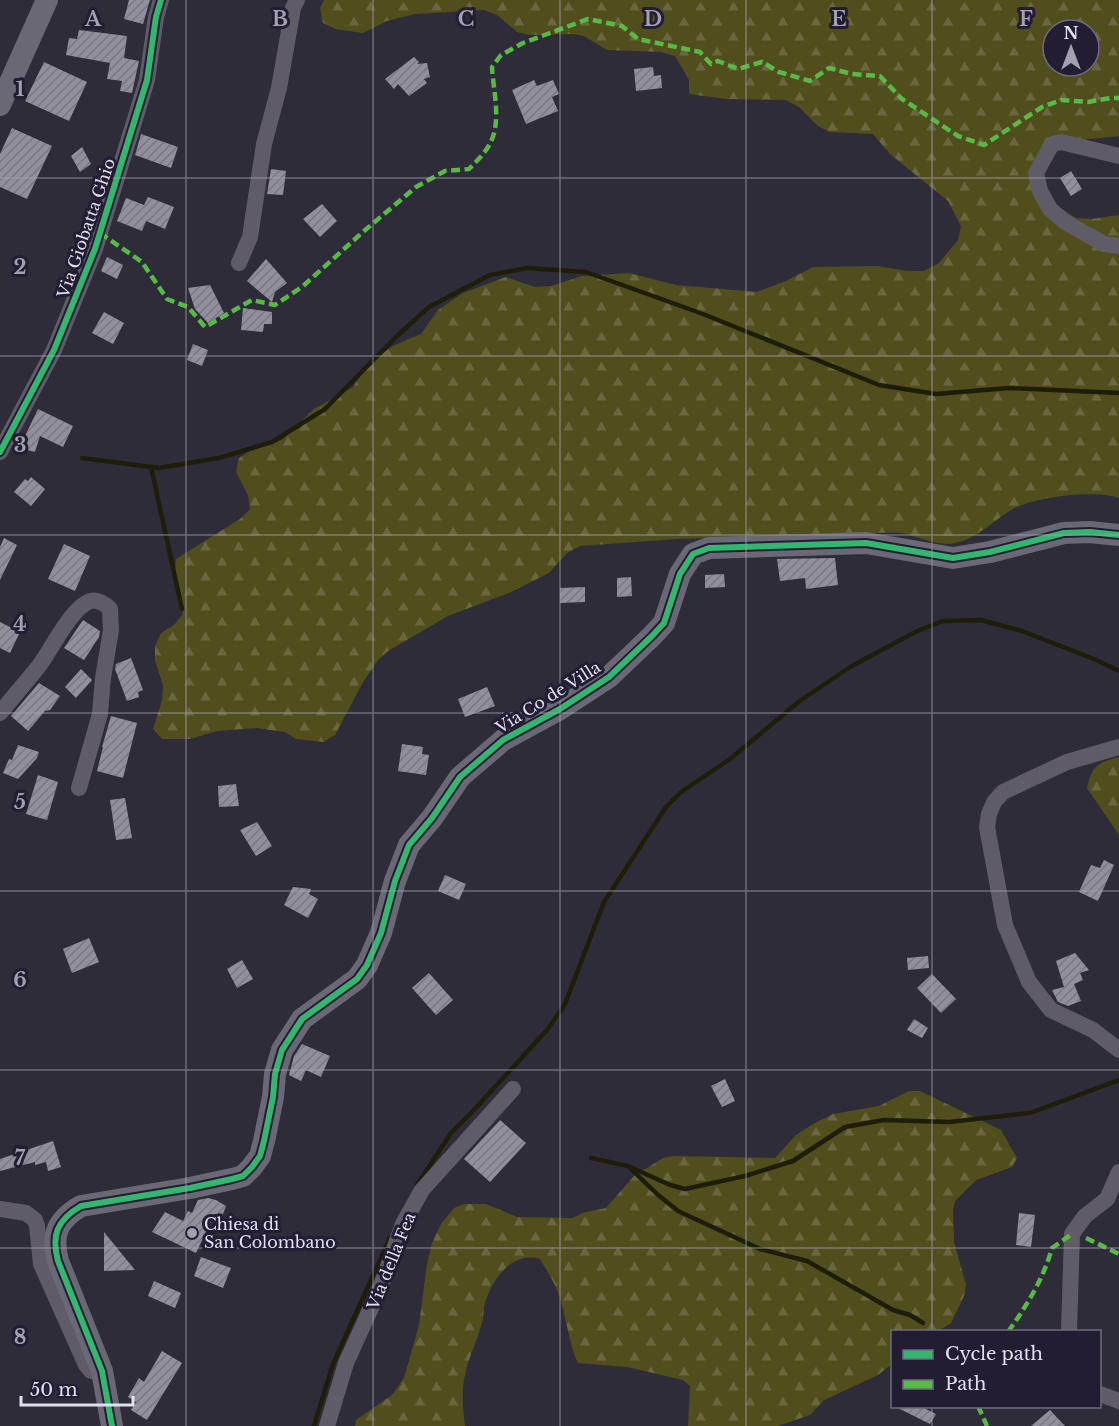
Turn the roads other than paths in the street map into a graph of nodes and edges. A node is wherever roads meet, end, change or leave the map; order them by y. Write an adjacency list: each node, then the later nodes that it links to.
1 (47, 0): 4 (street)
2 (161, 0): 8 (street, Via Giobatta Ghio)
3 (297, 0): 7 (street)
4 (0, 105)
5 (1119, 156): 6 (street)
6 (1119, 246)
7 (239, 263)
8 (0, 452)
9 (1119, 535): 18 (street, Via Co de Villa)
10 (0, 713): 12 (street)
11 (1119, 747): 13 (street)
12 (79, 788)
13 (1119, 1050)
14 (513, 1089): 22 (street, Via della Fea)
15 (1119, 1172): 17 (street)
16 (0, 1209): 18 (street)
17 (1069, 1330)
18 (102, 1371): 21 (street)
19 (1101, 1394): 20 (street)
20 (1119, 1401)
21 (112, 1426)
22 (327, 1426)

